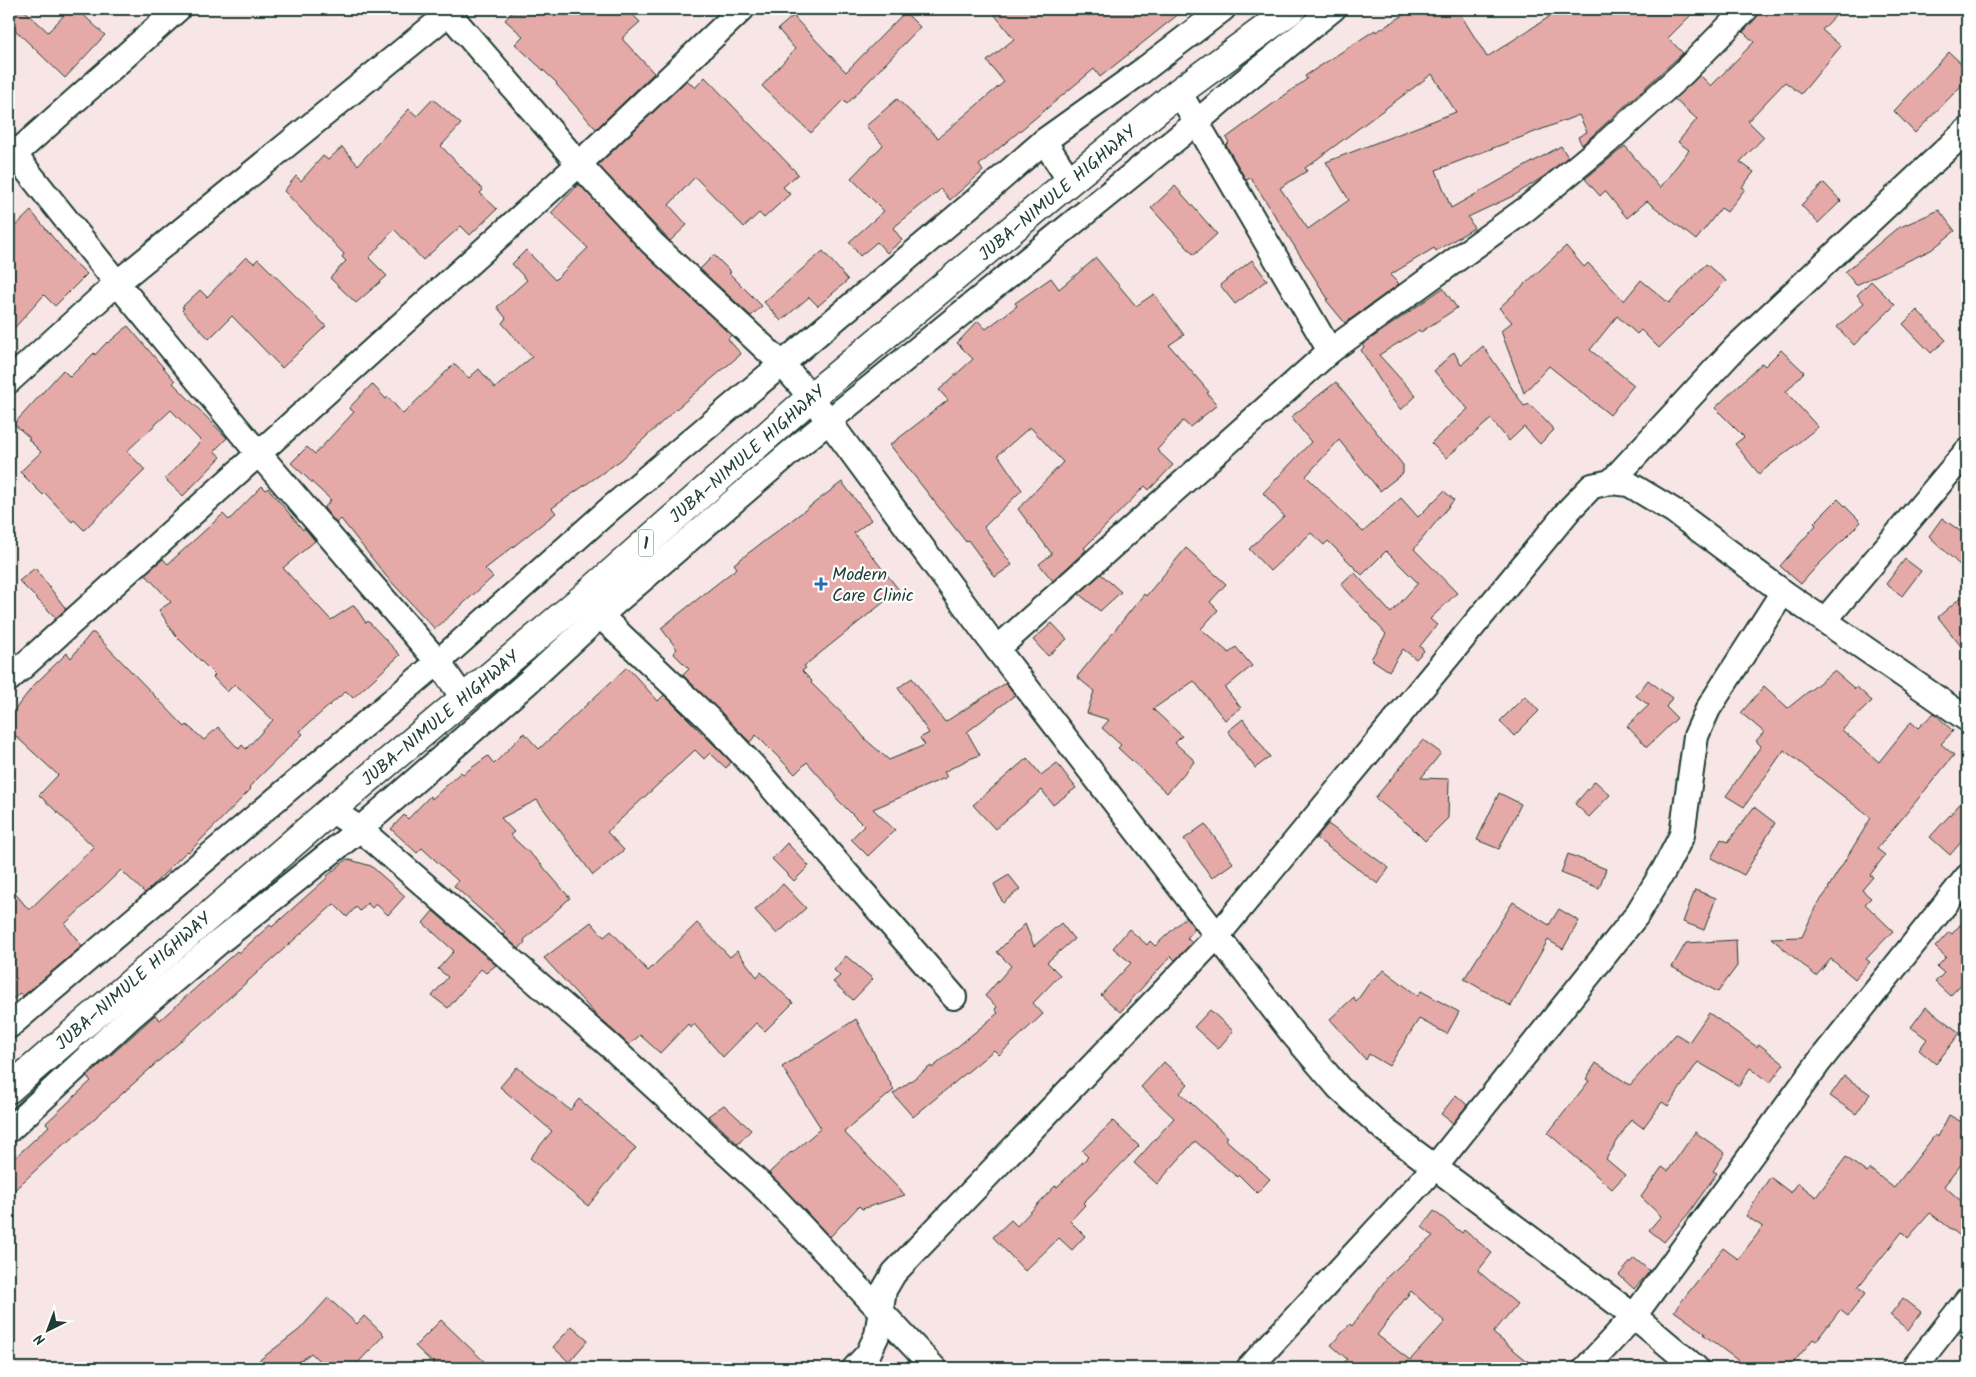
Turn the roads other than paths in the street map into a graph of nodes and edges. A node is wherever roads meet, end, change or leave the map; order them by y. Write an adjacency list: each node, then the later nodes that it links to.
1 (178, 9): 12 (street)
2 (742, 9): 13 (street)
3 (1223, 9): 11 (street)
4 (1292, 9): 8 (main road, JUBA–NIMULE HIGHWAY / 1)
5 (1333, 9): 9 (street)
6 (1746, 9): 16 (street)
7 (449, 10): 13 (street); 15 (street)
8 (1179, 92): 9 (street); 14 (main road, JUBA–NIMULE HIGHWAY / 1)
9 (1197, 122): 16 (street); 20 (street)
10 (1967, 130): 23 (street)
11 (1044, 141): 14 (street); 17 (street)
12 (12, 152): 15 (street)
13 (579, 164): 17 (street); 22 (street)
14 (1070, 181): 19 (main road, JUBA–NIMULE HIGHWAY / 1)
15 (117, 283): 18 (street); 22 (street)
16 (1330, 351): 27 (street)
17 (782, 364): 19 (street); 28 (street)
18 (9, 381)
19 (811, 397): 20 (street); 25 (main road, JUBA–NIMULE HIGHWAY / 1)
20 (828, 420): 25 (street); 27 (street)
21 (1967, 451): 26 (street)
22 (258, 453): 28 (street); 29 (street)
23 (1611, 482): 24 (street); 35 (street)
24 (1783, 592): 26 (street); 40 (street)
25 (592, 607): 30 (main road, JUBA–NIMULE HIGHWAY / 1); 33 (street); 36 (street)
26 (1824, 620): 31 (street)
27 (997, 649): 35 (street)
28 (438, 662): 30 (street); 37 (street)
29 (9, 679)
30 (464, 699): 32 (main road, JUBA–NIMULE HIGHWAY / 1)
31 (1967, 719)
32 (331, 810): 33 (street); 38 (main road, JUBA–NIMULE HIGHWAY / 1)
33 (360, 829): 39 (street); 42 (street)
34 (1967, 877): 43 (street)
35 (1217, 936): 40 (street); 42 (street)
36 (954, 997)
37 (9, 1026)
38 (9, 1089)
39 (9, 1130)
40 (1435, 1168): 43 (street); 46 (street)
41 (1967, 1300): 49 (street)
42 (880, 1309): 44 (street); 45 (street)
43 (1634, 1316): 47 (street); 48 (street)
44 (855, 1368)
45 (934, 1368)
46 (1249, 1368)
47 (1586, 1368)
48 (1696, 1368)
49 (1914, 1368)

